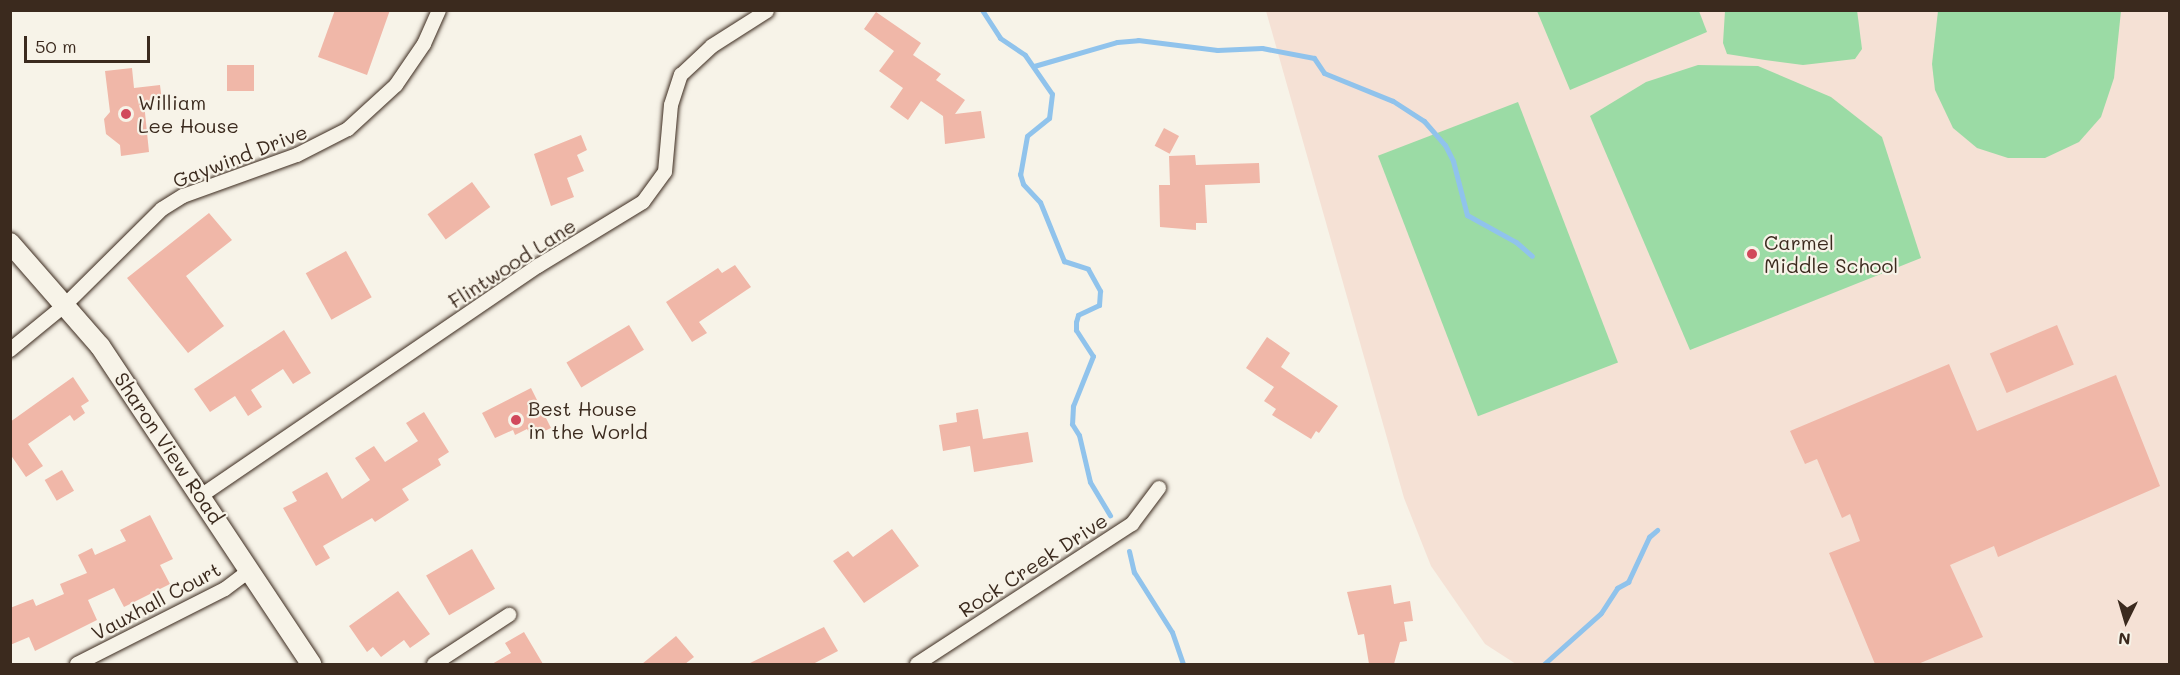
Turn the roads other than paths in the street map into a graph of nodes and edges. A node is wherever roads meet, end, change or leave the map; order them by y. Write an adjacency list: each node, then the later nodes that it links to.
1 (439, 10): 4 (street, Gaywind Drive)
2 (767, 11): 7 (street, Flintwood Lane)
3 (10, 243): 4 (street, Sharon View Road)
4 (65, 305): 5 (street, Gaywind Drive); 7 (street, Sharon View Road)
5 (10, 350)
6 (1159, 488): 13 (street, Rock Creek Drive)
7 (202, 495): 8 (street, Sharon View Road)
8 (250, 570): 10 (street, Vauxhall Court); 11 (street, Sharon View Road)
9 (509, 615): 12 (street)
10 (77, 664)
11 (311, 664)
12 (434, 664)
13 (917, 664)

